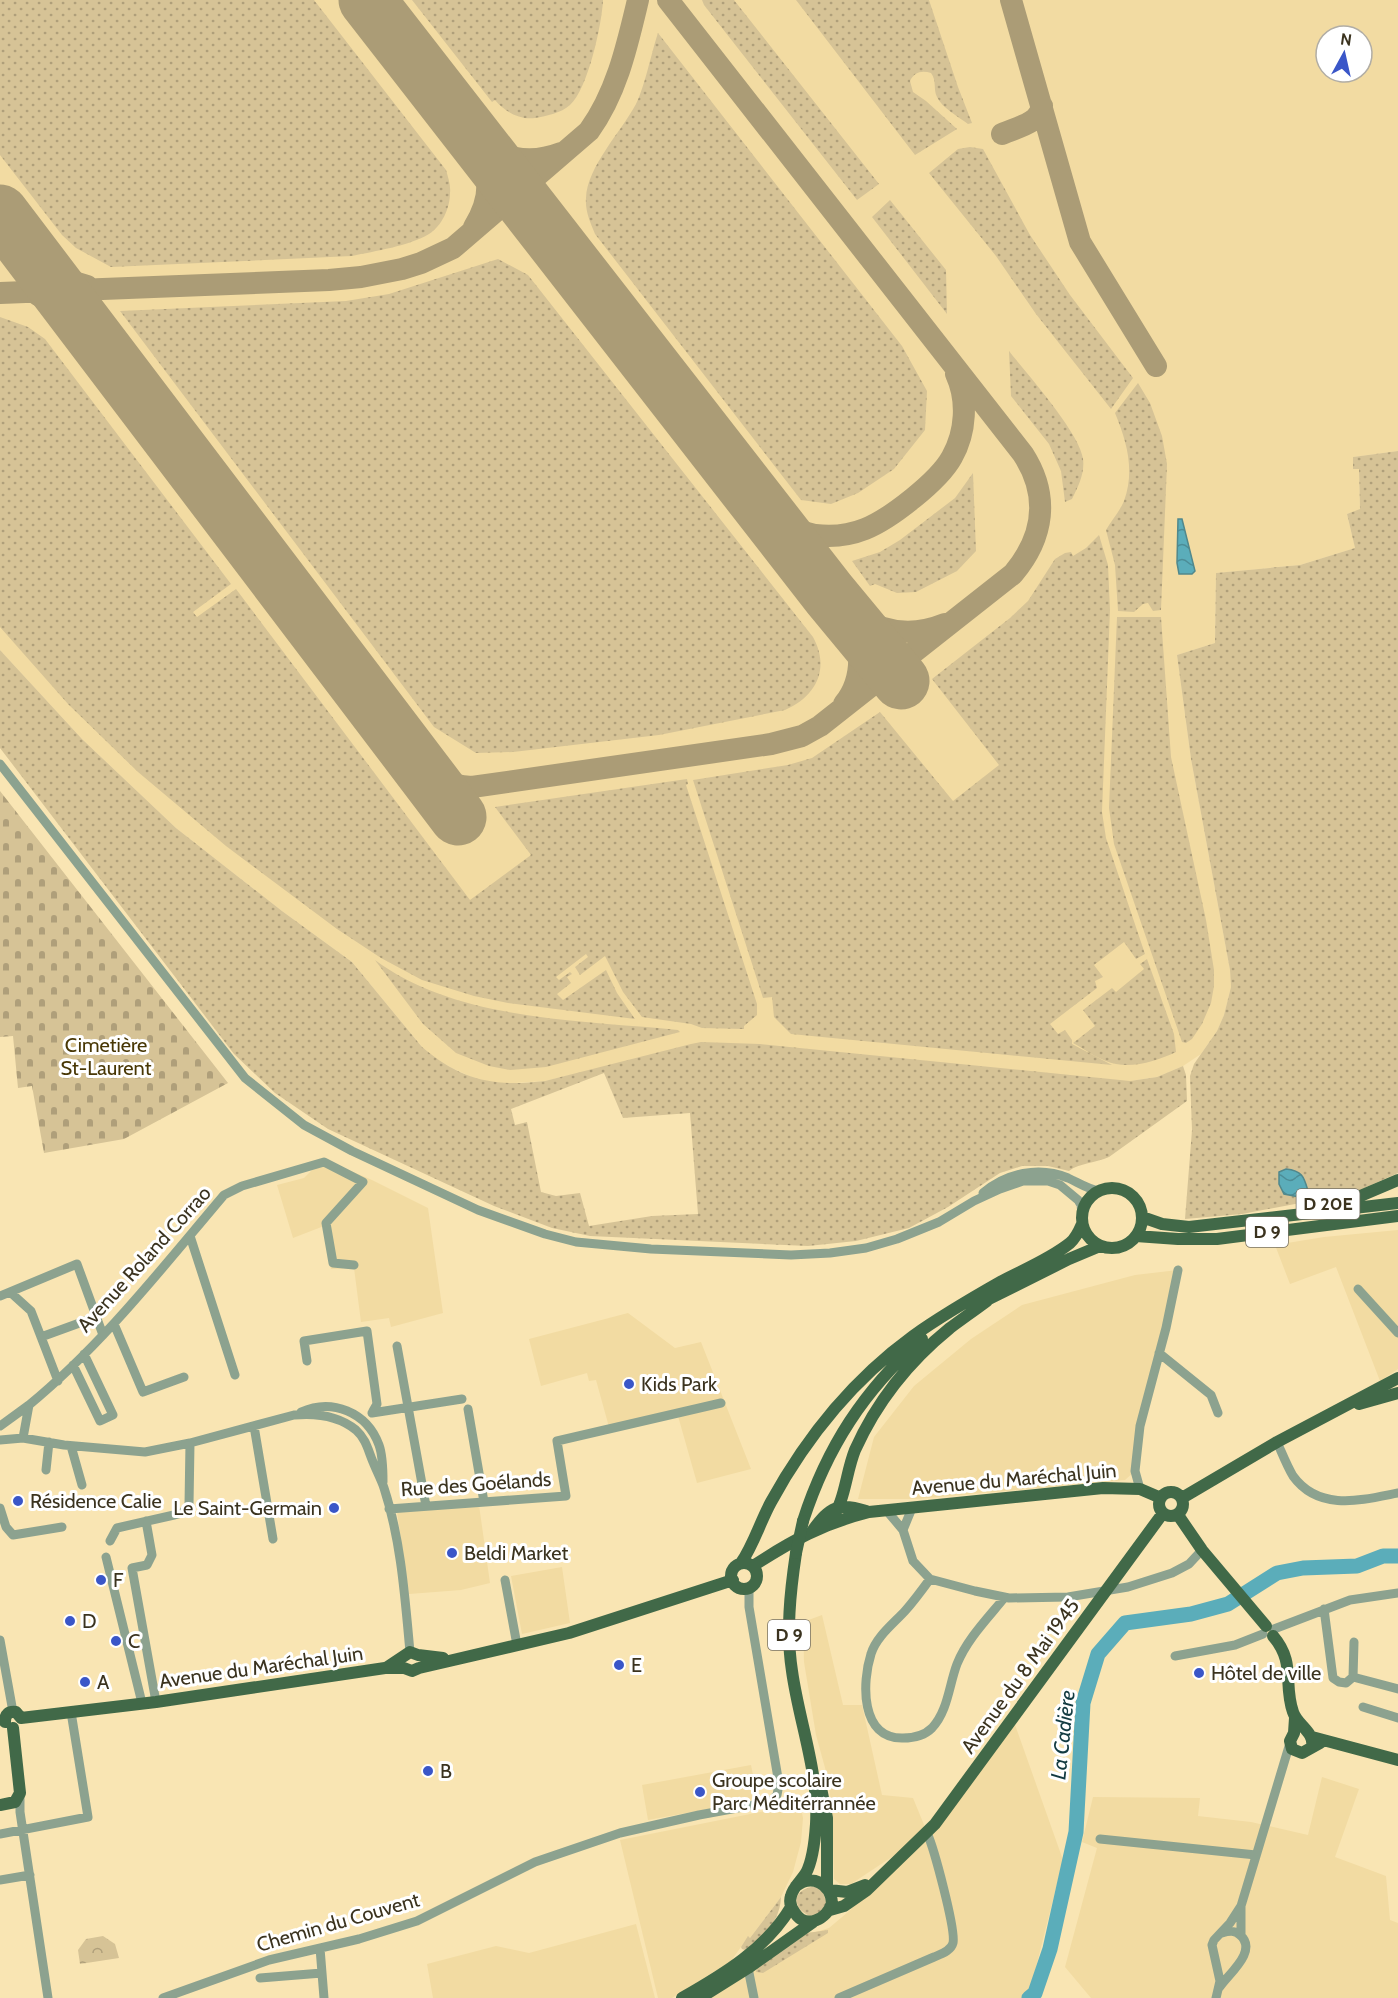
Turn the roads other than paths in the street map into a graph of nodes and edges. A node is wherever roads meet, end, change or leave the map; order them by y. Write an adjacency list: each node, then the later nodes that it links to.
1 (0, 764): 4 (street)
2 (1398, 1180): 9 (main road, D 20E)
3 (1099, 1191): 4 (street); 7 (main road); 8 (main road)
4 (974, 1201): 8 (street)
5 (1398, 1203): 9 (main road, D 9)
6 (1398, 1216): 11 (main road, D 9)
7 (1142, 1217): 9 (main road, D 9); 11 (main road)
8 (1082, 1219): 12 (main road); 19 (main road, D 9)
9 (1256, 1220)
10 (190, 1236): 13 (street, Avenue Roland Corrao); 21 (street, Avenue Roland Corrao); 31 (street)
11 (1136, 1236): 12 (main road)
12 (1100, 1246): 18 (main road, D 9)
13 (354, 1264)
14 (1178, 1270): 26 (street)
15 (1358, 1289): 22 (street)
16 (10, 1292): 17 (street); 20 (street); 24 (street)
17 (0, 1296)
18 (987, 1301): 29 (main road, D 9); 61 (main road)
19 (964, 1303): 29 (main road, D 9); 80 (main road)
20 (96, 1317): 23 (street); 24 (street)
21 (114, 1324): 23 (street, Avenue Roland Corrao); 32 (street)
22 (1398, 1333)
23 (103, 1335): 27 (street, Avenue Roland Corrao)
24 (41, 1337): 34 (street)
25 (397, 1346): 39 (street)
26 (1159, 1353): 42 (street); 57 (street)
27 (84, 1354): 30 (street, Avenue Roland Corrao); 30 (street)
28 (307, 1361): 41 (street)
29 (896, 1361): 103 (main road, D 9, bridge)
30 (73, 1365): 34 (street, Avenue Roland Corrao)
31 (235, 1375)
32 (184, 1377)
33 (1398, 1378): 43 (main road)
34 (58, 1381): 38 (street, Avenue Roland Corrao)
35 (1398, 1394): 43 (main road)
36 (462, 1399): 39 (street)
37 (721, 1403): 62 (street, Rue des Goélands)
38 (29, 1405): 46 (street, Avenue Roland Corrao); 48 (street)
39 (407, 1407): 41 (street); 63 (street)
40 (468, 1409): 62 (street)
41 (373, 1411): 45 (street)
42 (1218, 1413)
43 (1327, 1414): 51 (main road)
44 (294, 1415): 45 (street); 47 (street); 56 (street)
45 (364, 1421): 56 (street)
46 (0, 1426)
47 (254, 1426): 52 (street); 76 (street)
48 (23, 1438): 49 (street); 50 (street)
49 (0, 1440)
50 (49, 1442): 53 (street); 54 (street)
51 (1277, 1442): 58 (street); 60 (main road)
52 (190, 1443): 53 (street); 71 (street)
53 (71, 1446): 55 (street)
54 (46, 1470)
55 (82, 1485)
56 (384, 1488): 66 (street)
57 (1140, 1489): 59 (main road, Avenue du Maréchal Juin); 65 (main road, Avenue du Maréchal Juin)
58 (1398, 1493)
59 (1161, 1498): 60 (main road); 69 (main road)
60 (1182, 1498): 70 (main road)
61 (842, 1501): 67 (main road); 72 (main road); 75 (main road, Avenue du Maréchal Juin)
62 (484, 1502): 63 (street, Rue des Goélands)
63 (426, 1506): 66 (street, Rue des Goélands)
64 (0, 1508): 73 (street)
65 (912, 1508): 68 (main road, Avenue du Maréchal Juin); 74 (street)
66 (389, 1509): 95 (street)
67 (864, 1510): 68 (main road, Avenue du Maréchal Juin); 72 (main road, Avenue du Maréchal Juin)
68 (887, 1511): 74 (street)
69 (1163, 1513): 70 (main road); 85 (main road, Avenue du 8 Mai 1945)
70 (1178, 1515): 78 (main road)
71 (147, 1521): 77 (street); 98 (street)
72 (829, 1523): 75 (main road, Avenue du Maréchal Juin)
73 (62, 1527)
74 (903, 1530): 81 (street)
75 (813, 1531): 80 (main road, Avenue du Maréchal Juin)
76 (273, 1539)
77 (110, 1541)
78 (1202, 1550): 85 (street); 89 (main road)
79 (106, 1557): 99 (street, Avenue du Maréchal Juin)
80 (747, 1565): 83 (main road); 84 (main road)
81 (930, 1579): 87 (street); 87 (street)
82 (505, 1580): 92 (street)
83 (733, 1580): 84 (main road); 92 (main road)
84 (749, 1588): 127 (street, Chemin du Couvent)
85 (1104, 1592): 87 (street); 112 (main road, Avenue du 8 Mai 1945)
86 (1398, 1593): 88 (street)
87 (1005, 1597)
88 (1324, 1609): 89 (street); 96 (street)
89 (1269, 1631): 94 (street); 106 (main road)
90 (0, 1640): 93 (street)
91 (1354, 1642): 96 (street)
92 (517, 1645): 95 (main road)
93 (1, 1652): 102 (street)
94 (1175, 1656)
95 (411, 1660): 98 (main road, Avenue du Maréchal Juin)
96 (1353, 1677): 97 (street)
97 (1398, 1689)
98 (156, 1702): 99 (main road, Avenue du Maréchal Juin)
99 (142, 1703): 101 (main road, Avenue du Maréchal Juin)
100 (1363, 1707): 104 (street)
101 (71, 1712): 102 (main road, Avenue du Maréchal Juin); 111 (street)
102 (17, 1715): 105 (main road)
103 (801, 1717): 119 (main road, D 9); 120 (main road, D 9)
104 (1398, 1718)
105 (6, 1724): 109 (main road)
106 (1303, 1738): 107 (street); 107 (main road); 108 (main road)
107 (1292, 1755): 115 (street)
108 (1398, 1760)
109 (18, 1802): 110 (main road); 111 (street)
110 (0, 1805)
111 (23, 1830): 113 (street); 117 (street)
112 (927, 1833): 116 (main road, Avenue du 8 Mai 1945); 142 (street)
113 (0, 1834)
114 (1100, 1839): 115 (street)
115 (1256, 1855): 121 (street)
116 (902, 1856): 120 (main road); 123 (main road)
117 (30, 1875): 118 (street); 135 (street)
118 (0, 1880)
119 (796, 1886): 120 (main road); 122 (main road)
120 (828, 1889): 123 (main road)
121 (1241, 1906): 125 (street); 126 (street)
122 (791, 1907): 124 (main road); 139 (main road)
123 (830, 1910): 124 (main road)
124 (813, 1922): 130 (main road)
125 (1222, 1933): 126 (street); 128 (street)
126 (1241, 1936): 129 (street)
127 (320, 1948): 131 (street); 133 (street, Chemin du Couvent)
128 (1214, 1956): 129 (street); 134 (street)
129 (1240, 1962): 134 (street)
130 (748, 1968): 140 (main road); 141 (street)
131 (322, 1972): 132 (street); 138 (street)
132 (260, 1978)
133 (200, 1985): 136 (street, Chemin du Couvent); 137 (street)
134 (1217, 1993)
135 (48, 1998)
136 (163, 1998)
137 (200, 1998)
138 (324, 1998)
139 (682, 1998)
140 (700, 1998)
141 (754, 1998)
142 (839, 1998)

